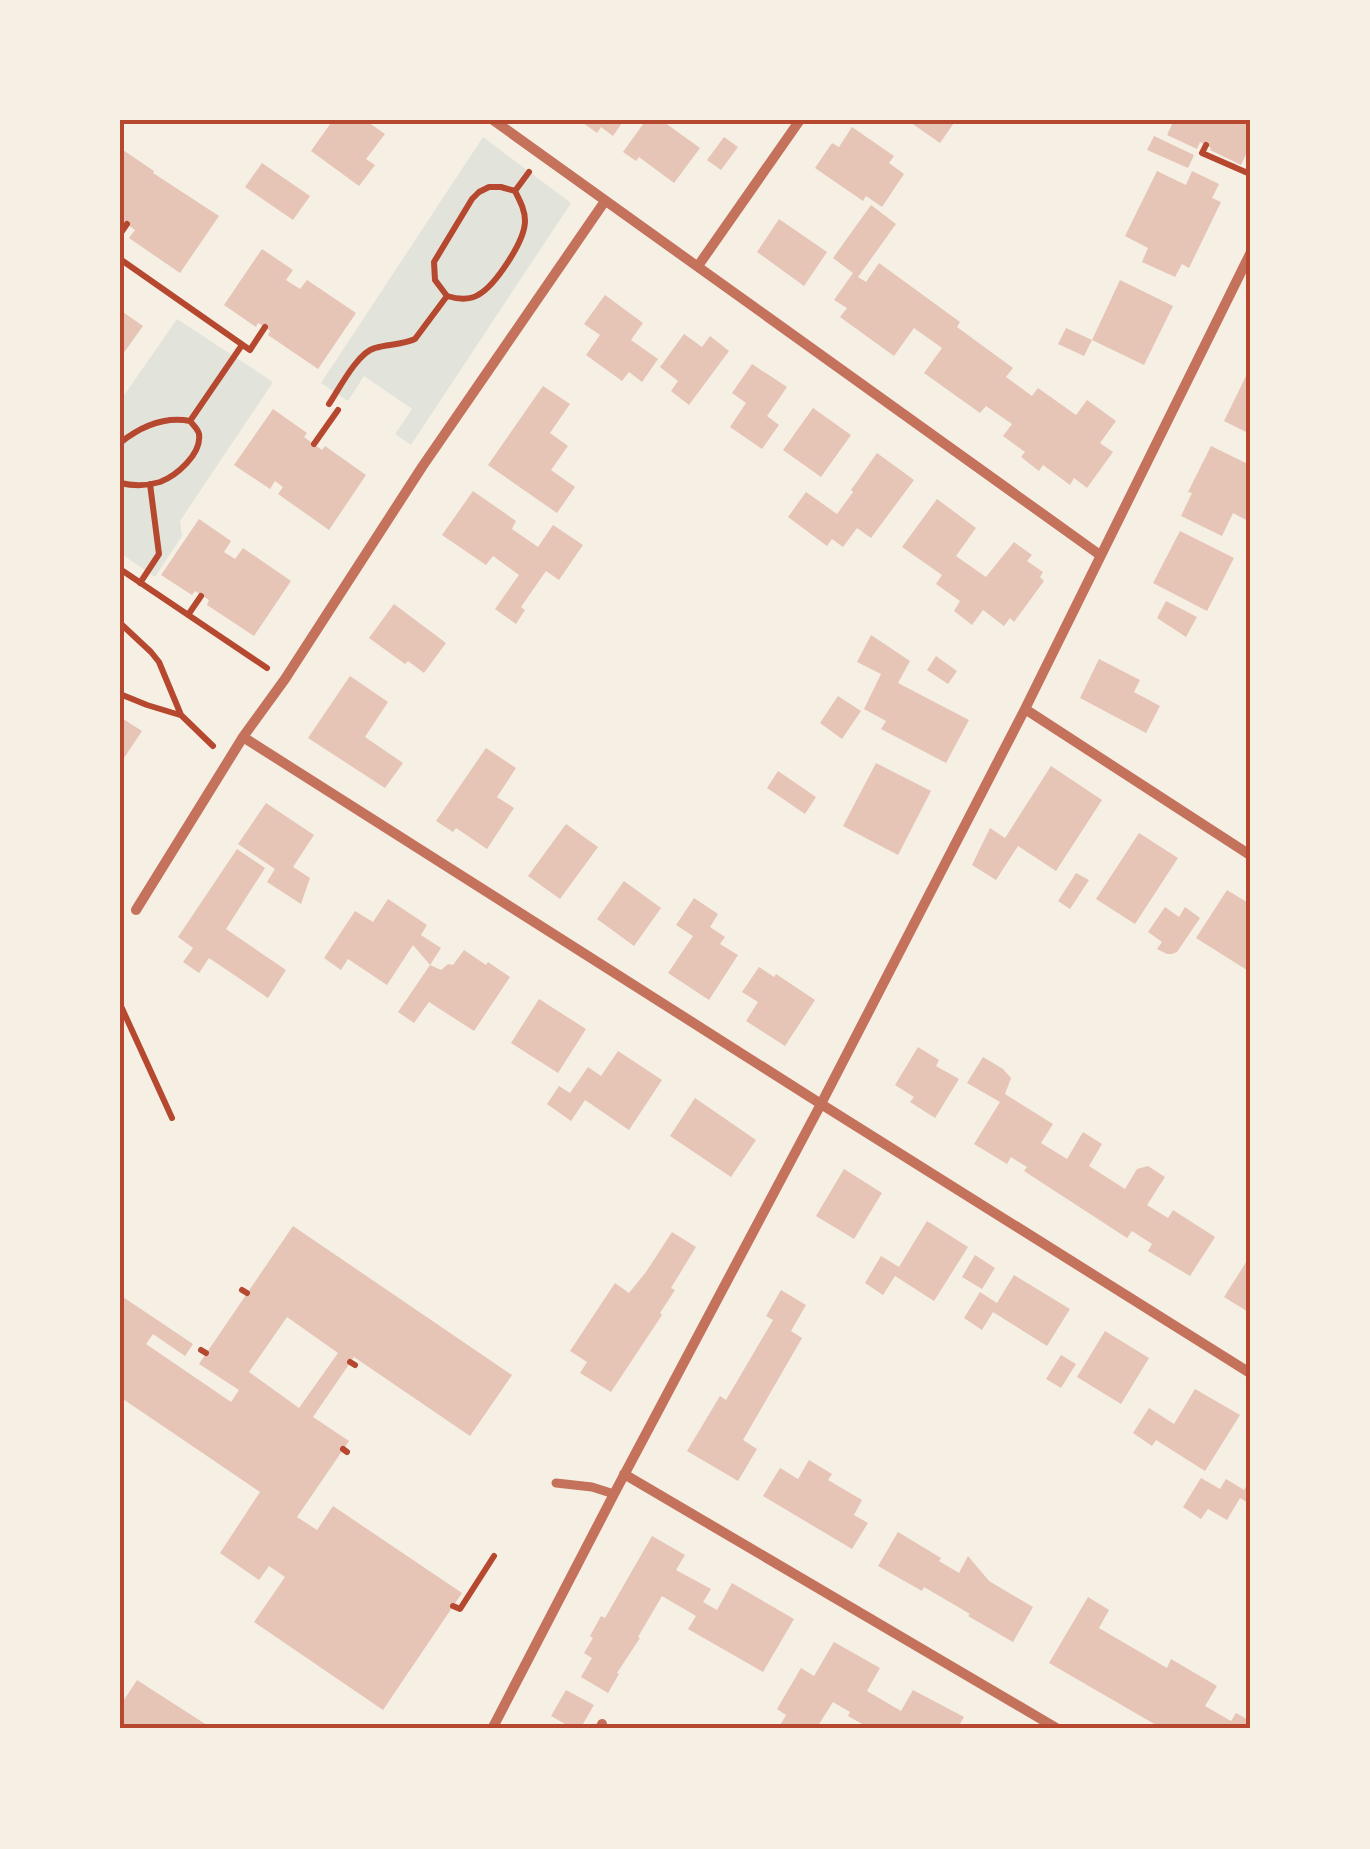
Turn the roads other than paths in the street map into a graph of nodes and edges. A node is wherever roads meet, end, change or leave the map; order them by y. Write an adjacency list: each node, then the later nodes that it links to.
1 (493, 120): 3 (street)
2 (800, 120): 5 (street)
3 (605, 202): 5 (street); 8 (street)
4 (1250, 254): 6 (street)
5 (698, 266): 6 (street)
6 (1100, 554): 7 (street)
7 (1025, 709): 9 (street); 11 (street)
8 (243, 737): 10 (street); 11 (street)
9 (1250, 856)
10 (136, 910)
11 (820, 1104): 12 (street); 13 (street)
12 (1250, 1372)
13 (624, 1474): 15 (street); 17 (street)
14 (556, 1483): 15 (street)
15 (614, 1494): 16 (street)
16 (492, 1729)
17 (1058, 1729)

